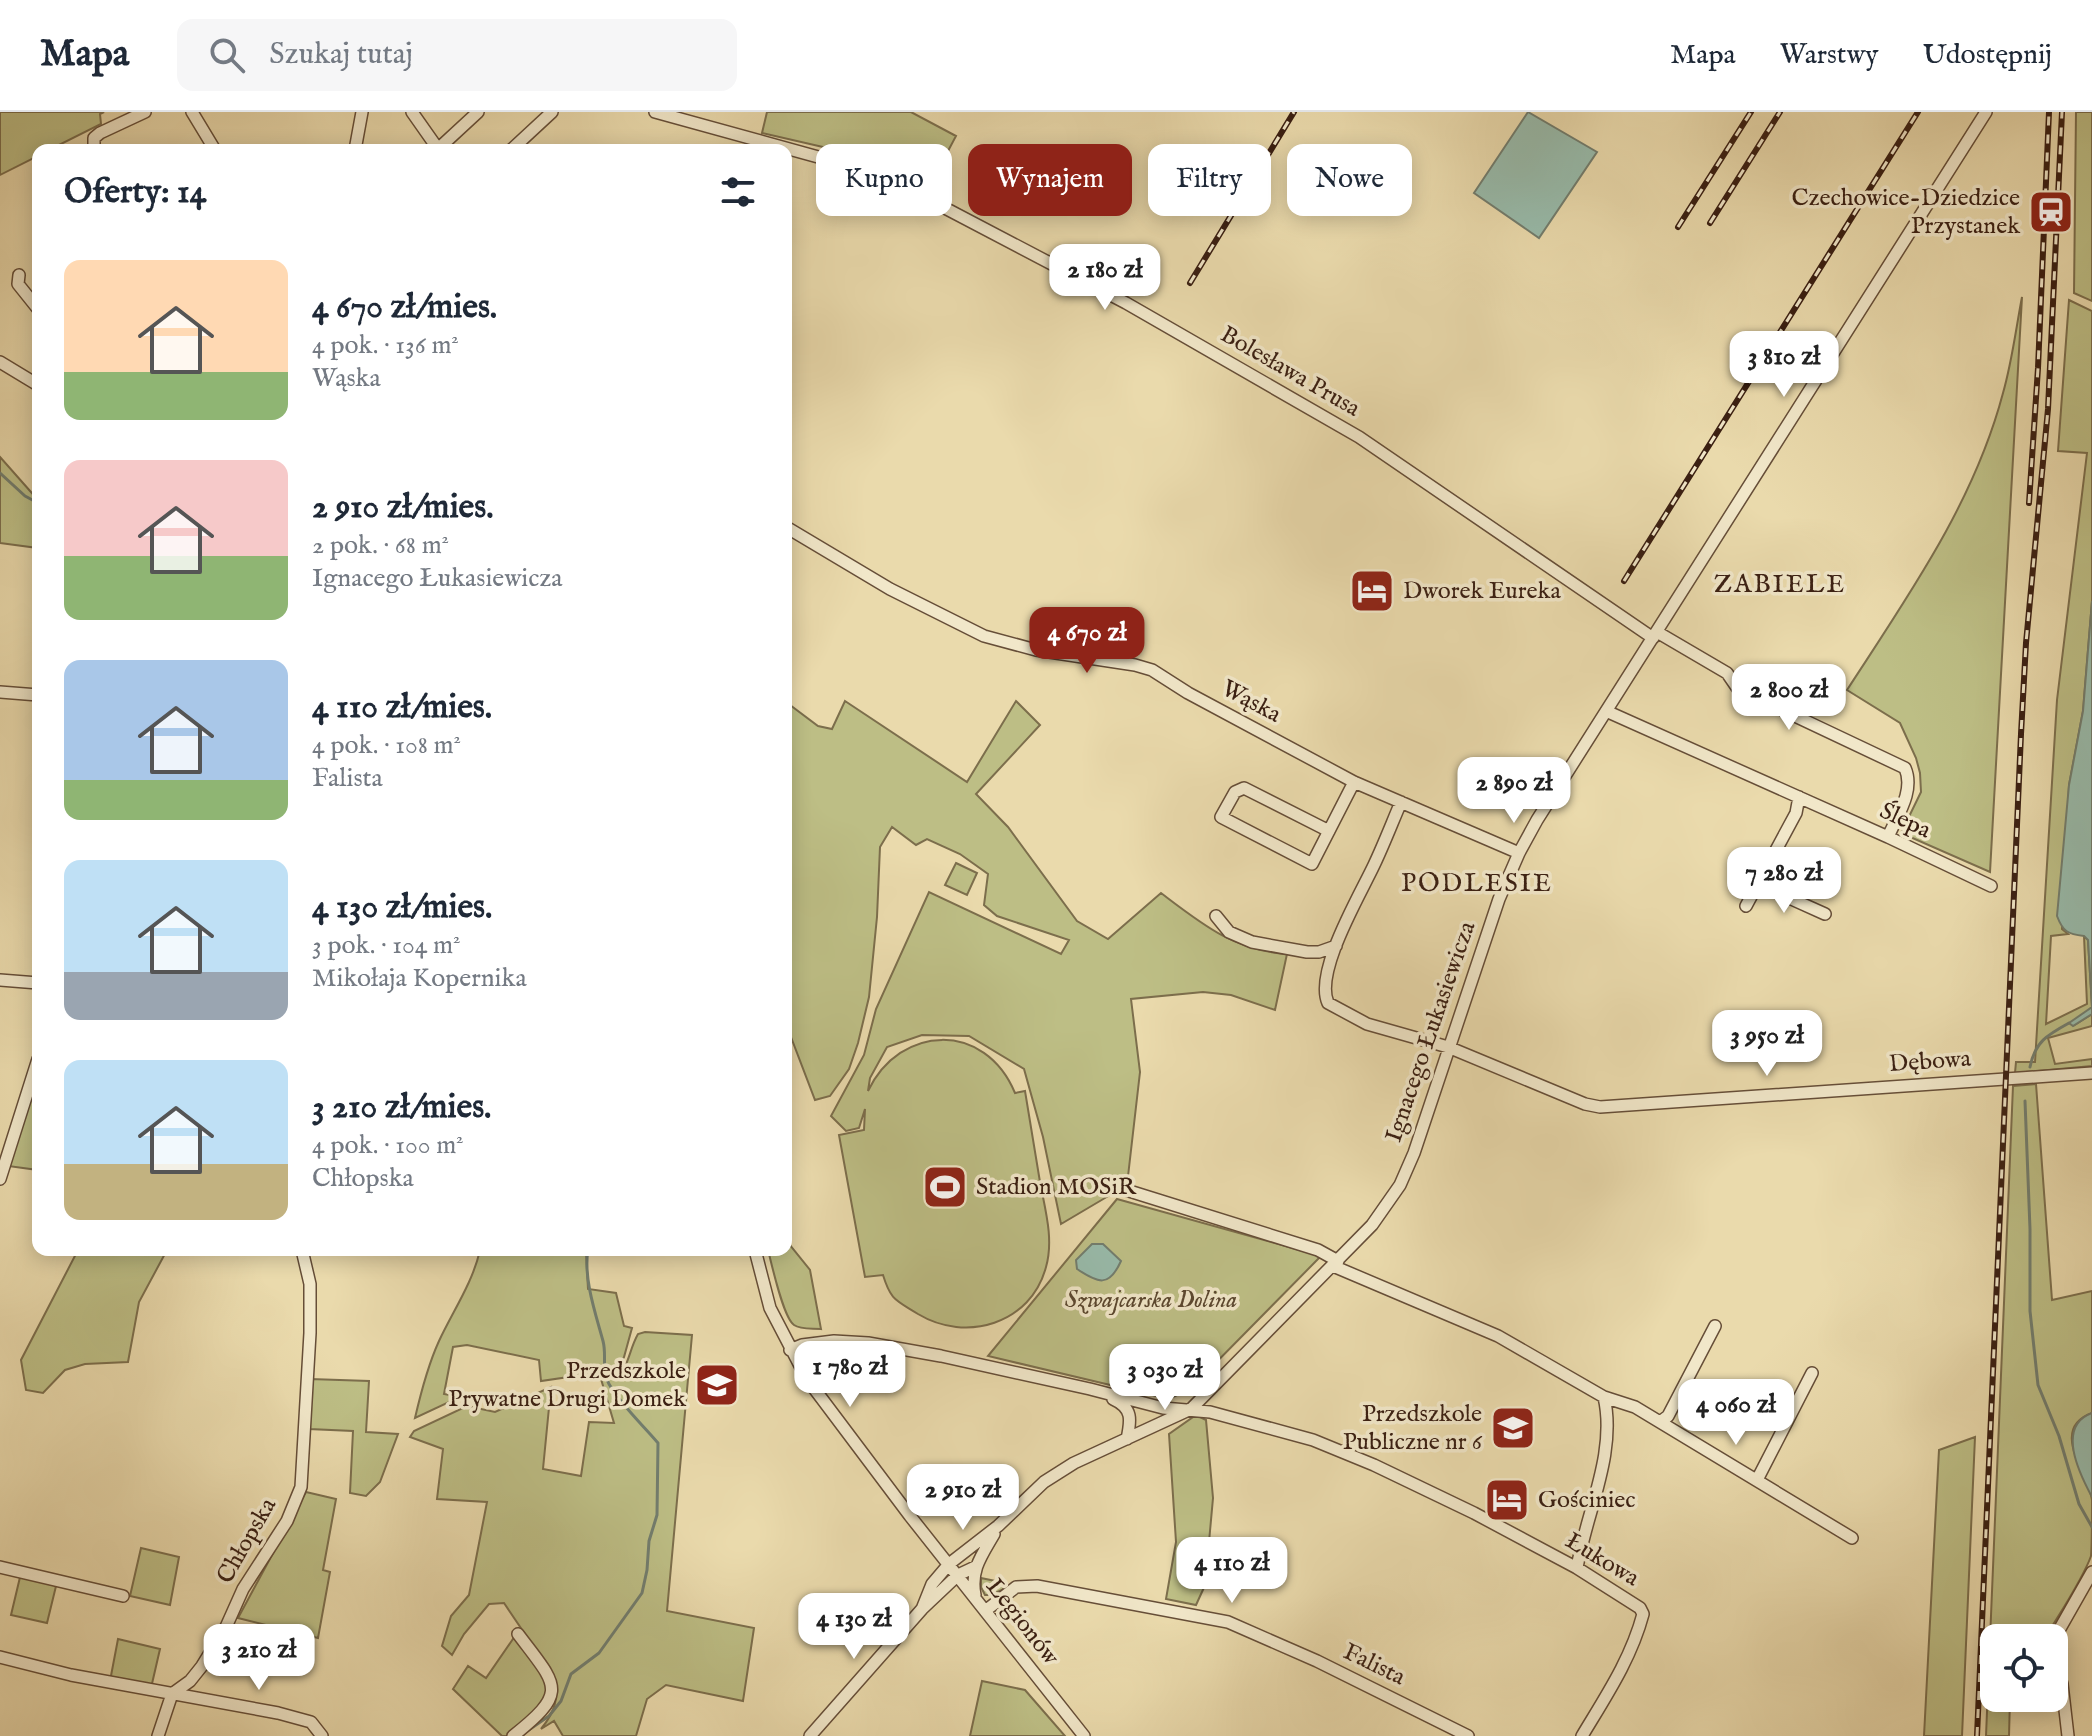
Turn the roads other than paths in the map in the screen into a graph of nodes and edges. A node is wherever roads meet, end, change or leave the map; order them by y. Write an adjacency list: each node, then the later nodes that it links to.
1 (145, 112): 9 (street)
2 (192, 112): 10 (street)
3 (362, 112): 11 (street)
4 (478, 112): 13 (street)
5 (552, 112): 14 (street)
6 (655, 112): 15 (street, Bolesława Prusa)
7 (1986, 112): 22 (street, Ignacego Łukasiewicza)
8 (414, 113): 12 (street)
9 (92, 144)
10 (211, 144)
11 (356, 144)
12 (434, 144)
13 (443, 144)
14 (517, 144)
15 (771, 144)
16 (792, 150): 22 (street, Bolesława Prusa)
17 (19, 275): 18 (street)
18 (32, 302)
19 (0, 362): 20 (street)
20 (32, 381)
21 (792, 531): 26 (street, Wąska)
22 (1655, 635): 25 (street, Ignacego Łukasiewicza); 30 (street, Bolesława Prusa)
23 (0, 692): 24 (street)
24 (32, 695)
25 (1606, 711): 27 (street, Ślepa); 31 (street, Ignacego Łukasiewicza)
26 (1354, 782): 28 (street, Wąska); 29 (street)
27 (1799, 797): 30 (street, Ślepa); 32 (street)
28 (1401, 802): 31 (street, Wąska); 37 (street, Dębowa)
29 (1329, 831): 29 (street)
30 (1888, 837): 33 (street, Ślepa)
31 (1519, 853): 40 (street, Ignacego Łukasiewicza)
32 (1758, 884): 34 (street); 35 (street)
33 (1991, 886)
34 (1746, 906)
35 (1825, 914)
36 (1216, 916): 37 (street)
37 (1336, 946): 40 (street, Dębowa)
38 (0, 980): 39 (street)
39 (32, 983)
40 (1448, 1047): 41 (street, Dębowa); 49 (street, Ignacego Łukasiewicza)
41 (2092, 1073)
42 (32, 1074): 43 (street)
43 (24, 1095): 44 (street); 45 (street)
44 (32, 1095)
45 (0, 1179)
46 (1126, 1190): 49 (street)
47 (303, 1256): 77 (street, Chłopska)
48 (757, 1256): 51 (street, Legionów)
49 (1336, 1263): 54 (street); 56 (street, Ignacego Łukasiewicza)
50 (1715, 1326): 58 (street)
51 (790, 1350): 53 (street, Łukowa); 64 (street, Legionów)
52 (1812, 1373): 61 (street)
53 (1090, 1389): 55 (street, Łukowa); 57 (street, Łukowa)
54 (1604, 1397): 58 (street); 67 (street)
55 (1140, 1402): 56 (street, Łukowa); 59 (street)
56 (1191, 1409): 59 (street, Ignacego Łukasiewicza); 67 (street, Łukowa)
57 (1131, 1418): 59 (street, Łukowa); 60 (street)
58 (1660, 1422): 61 (street)
59 (1148, 1429): 60 (street, Ignacego Łukasiewicza)
60 (1127, 1439): 62 (street, Ignacego Łukasiewicza)
61 (1757, 1480): 63 (street)
62 (998, 1526): 64 (street, Ignacego Łukasiewicza); 66 (street, Ignacego Łukasiewicza)
63 (1852, 1538)
64 (949, 1564): 69 (street, Legionów); 72 (street, Ignacego Łukasiewicza)
65 (0, 1567): 70 (street)
66 (975, 1567): 69 (street); 71 (street, Ignacego Łukasiewicza)
67 (1577, 1568): 85 (street, Łukowa)
68 (2092, 1572): 74 (street)
69 (958, 1575): 71 (street, Legionów); 72 (street)
70 (123, 1596)
71 (975, 1598): 73 (street, Legionów)
72 (922, 1609): 82 (street)
73 (985, 1611): 83 (street, Legionów); 84 (street, Falista)
74 (2063, 1624)
75 (518, 1634): 81 (street)
76 (0, 1657): 77 (street)
77 (172, 1694): 79 (street, Chłopska); 80 (street)
78 (2065, 1712): 86 (street)
79 (158, 1736)
80 (322, 1736)
81 (513, 1736)
82 (810, 1736)
83 (1084, 1736)
84 (1468, 1736)
85 (1582, 1736)
86 (2068, 1736)

